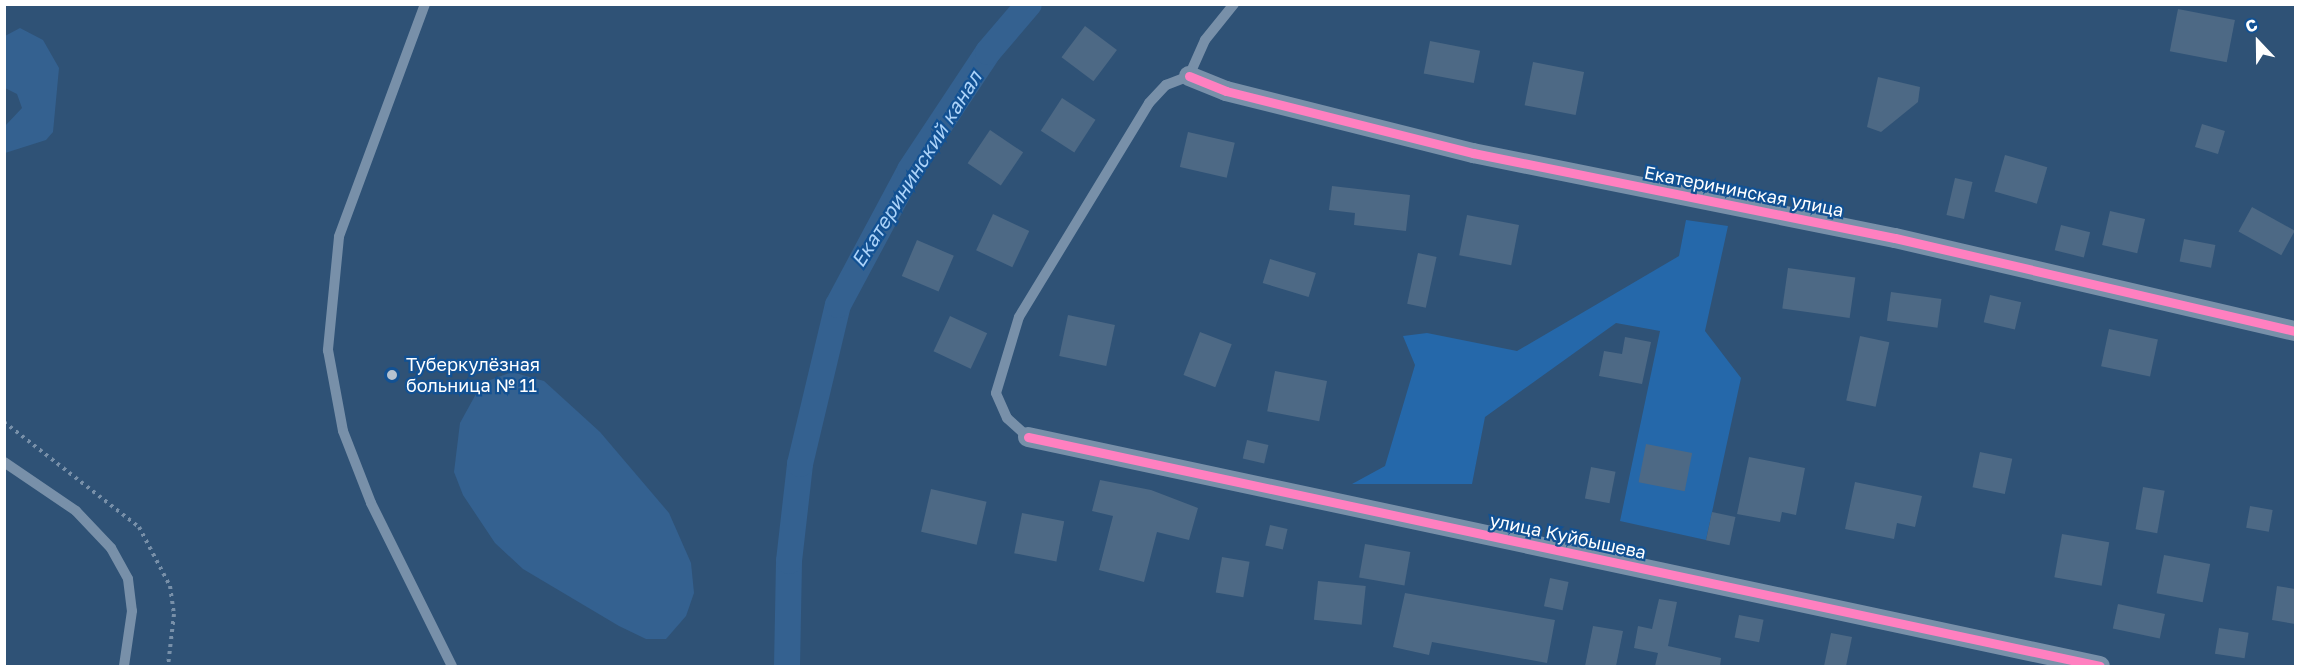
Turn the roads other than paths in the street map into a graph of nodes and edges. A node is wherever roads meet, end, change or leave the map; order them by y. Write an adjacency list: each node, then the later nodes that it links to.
1 (425, 4): 8 (lane)
2 (1233, 4): 3 (lane)
3 (1189, 76): 4 (street, Екатерининская улица); 5 (lane)
4 (2295, 331)
5 (1028, 437): 9 (street, улица Куйбышева)
6 (4, 462): 7 (lane)
7 (124, 666)
8 (452, 666)
9 (2100, 666)

